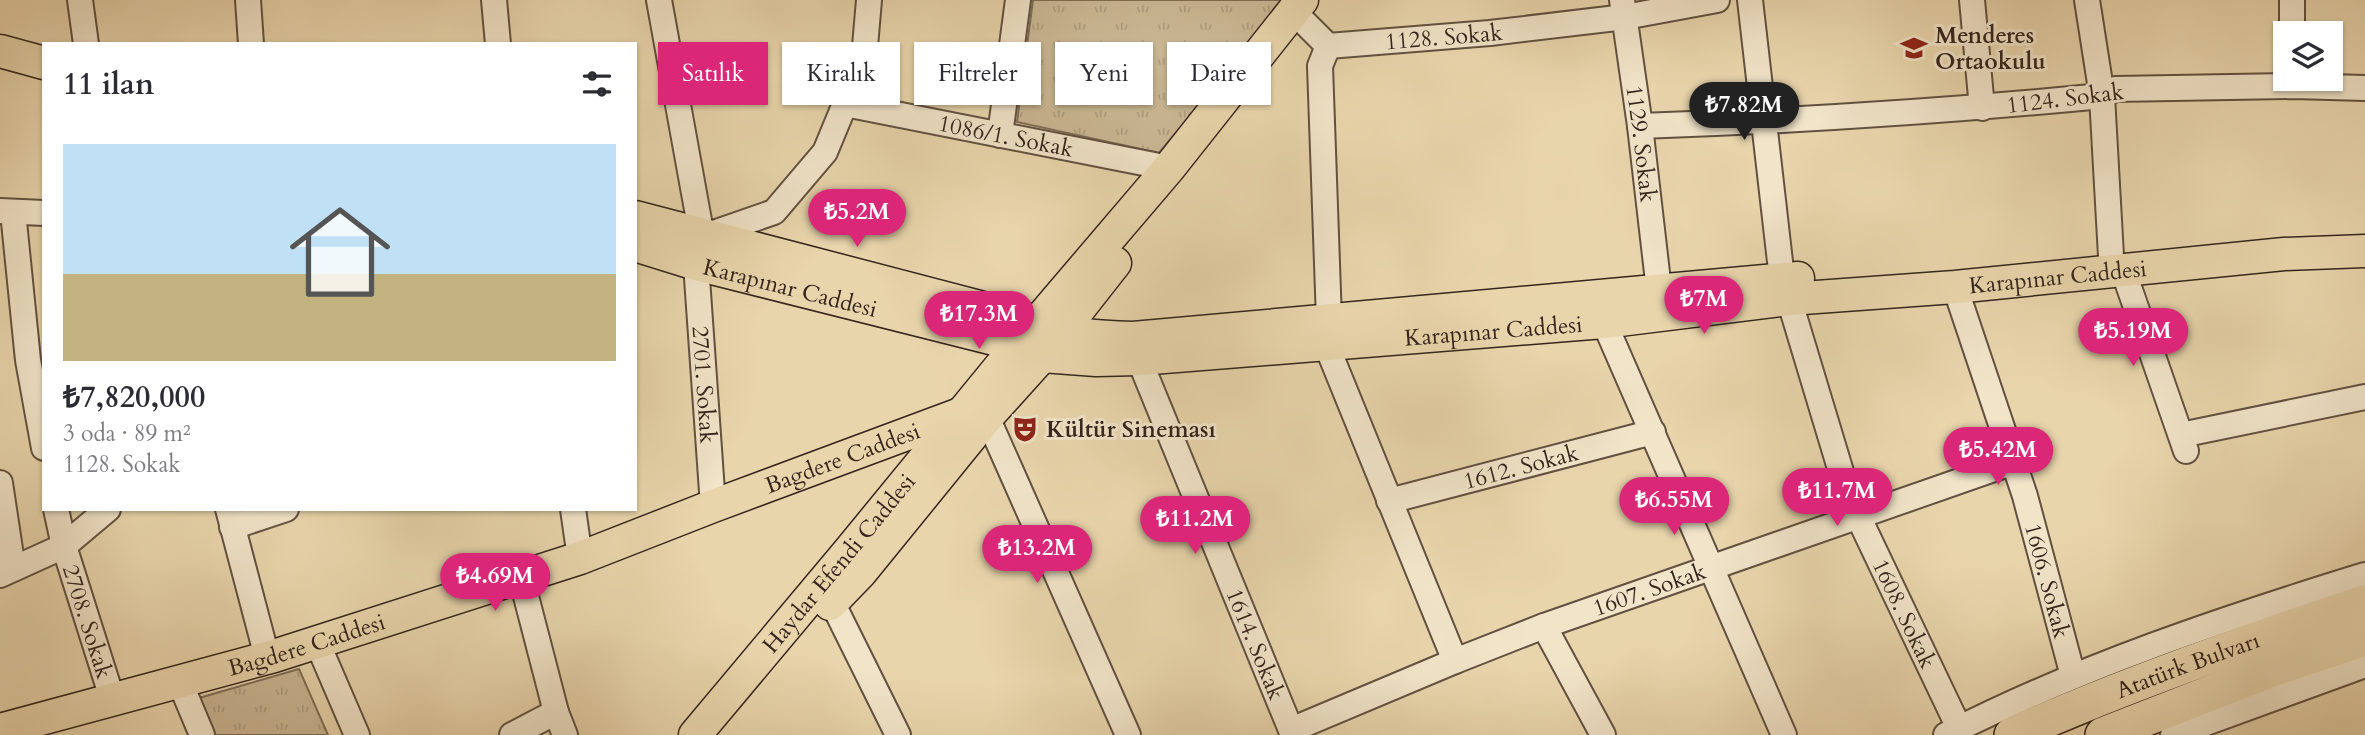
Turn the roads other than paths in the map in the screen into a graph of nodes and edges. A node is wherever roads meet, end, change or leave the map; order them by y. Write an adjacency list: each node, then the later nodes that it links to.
1 (79, 0): 15 (street)
2 (248, 0): 16 (street)
3 (494, 0): 17 (street)
4 (659, 0): 40 (street, 2701. Sokak)
5 (869, 0): 18 (street)
6 (1018, 0): 33 (street)
7 (1717, 0): 13 (street, 1128. Sokak)
8 (1750, 0): 31 (street)
9 (1972, 0): 30 (street)
10 (2087, 0): 27 (street)
11 (2292, 0): 14 (street)
12 (1310, 7): 19 (street); 34 (main road, Haydar Efendi Caddesi); 48 (main road, Haydar Efendi Caddesi)
13 (1623, 9): 19 (street, 1128. Sokak); 32 (street, 1129. Sokak)
14 (2292, 21)
15 (86, 42)
16 (251, 42)
17 (498, 42)
18 (865, 42)
19 (1328, 46): 47 (street)
20 (0, 51): 21 (main road)
21 (42, 62)
22 (0, 69): 23 (main road)
23 (42, 80)
24 (2273, 83): 27 (street, 1124. Sokak)
25 (2343, 86): 26 (street, 1124. Sokak)
26 (2365, 88)
27 (2102, 96): 30 (street, 1124. Sokak); 42 (street)
28 (845, 105): 40 (street)
29 (850, 105): 33 (street, 1086/1. Sokak)
30 (1982, 108): 31 (street, 1124. Sokak)
31 (1765, 122): 32 (street, 1124. Sokak); 44 (street)
32 (1640, 127): 45 (street, 1129. Sokak)
33 (1000, 135): 34 (street, 1086/1. Sokak)
34 (1169, 169): 48 (main road, Haydar Efendi Caddesi)
35 (7, 212): 36 (street); 53 (street)
36 (42, 213)
37 (637, 219): 40 (main road, Karapınar Caddesi)
38 (2365, 236): 42 (main road, Karapınar Caddesi)
39 (637, 245): 40 (main road, Karapınar Caddesi)
40 (699, 251): 48 (main road, Karapınar Caddesi); 57 (street, 2701. Sokak)
41 (2365, 251): 42 (main road, Karapınar Caddesi)
42 (2117, 263): 43 (main road, Karapınar Caddesi); 44 (main road, Karapınar Caddesi); 50 (street)
43 (1955, 287): 44 (main road, Karapınar Caddesi); 54 (street, 1606. Sokak)
44 (1785, 289): 45 (main road, Karapınar Caddesi); 46 (main road, Karapınar Caddesi); 63 (street, 1608. Sokak)
45 (1659, 290): 47 (main road, Karapınar Caddesi)
46 (1604, 322): 47 (main road, Karapınar Caddesi); 52 (street)
47 (1327, 332): 48 (main road, Karapınar Caddesi); 49 (main road, Karapınar Caddesi); 56 (street)
48 (1039, 339): 49 (main road, Karapınar Caddesi); 51 (main road, Haydar Efendi Caddesi)
49 (1139, 359): 83 (street, 1614. Sokak)
50 (2365, 397)
51 (975, 415): 57 (main road, Bagdere Caddesi); 70 (main road, Haydar Efendi Caddesi); 88 (main road, Haydar Efendi Caddesi); 91 (street)
52 (1653, 432): 56 (street, 1612. Sokak); 66 (street)
53 (42, 438)
54 (2014, 462): 63 (street, 1607. Sokak); 77 (street, 1606. Sokak)
55 (0, 484): 67 (street)
56 (1390, 501): 76 (street)
57 (713, 506): 65 (main road, Bagdere Caddesi)
58 (56, 511): 64 (street, 2708. Sokak)
59 (106, 511): 64 (street)
60 (274, 511): 62 (street)
61 (573, 511): 65 (street)
62 (230, 518): 74 (street)
63 (1858, 518): 66 (street, 1607. Sokak); 82 (street, 1608. Sokak)
64 (64, 546): 67 (street); 79 (street, 2708. Sokak)
65 (580, 558): 69 (main road, Bagdere Caddesi)
66 (1713, 569): 72 (street, 1607. Sokak); 93 (street)
67 (6, 572)
68 (2365, 575): 77 (street)
69 (521, 577): 73 (main road, Bagdere Caddesi); 80 (street)
70 (832, 602): 89 (main road, Haydar Efendi Caddesi); 90 (street)
71 (2365, 603): 94 (highway, Atatürk Bulvarı)
72 (1544, 626): 76 (street, 1607. Sokak); 92 (street)
73 (317, 642): 74 (main road, Bagdere Caddesi); 85 (street)
74 (267, 657): 78 (main road, Bagdere Caddesi)
75 (2365, 659): 95 (highway, Atatürk Bulvarı); 96 (street)
76 (1455, 661): 83 (street, 1607. Sokak)
77 (2073, 676): 82 (street)
78 (179, 680): 79 (main road, Bagdere Caddesi); 84 (street)
79 (112, 698): 81 (main road, Bagdere Caddesi)
80 (556, 712): 86 (street); 87 (street)
81 (6, 731)
82 (1953, 732)
83 (1292, 733)
84 (202, 735)
85 (356, 735)
86 (512, 735)
87 (565, 735)
88 (695, 735)
89 (717, 735)
90 (898, 735)
91 (1128, 735)
92 (1603, 735)
93 (1784, 735)
94 (2012, 735)
95 (2103, 735)
96 (2173, 735)

